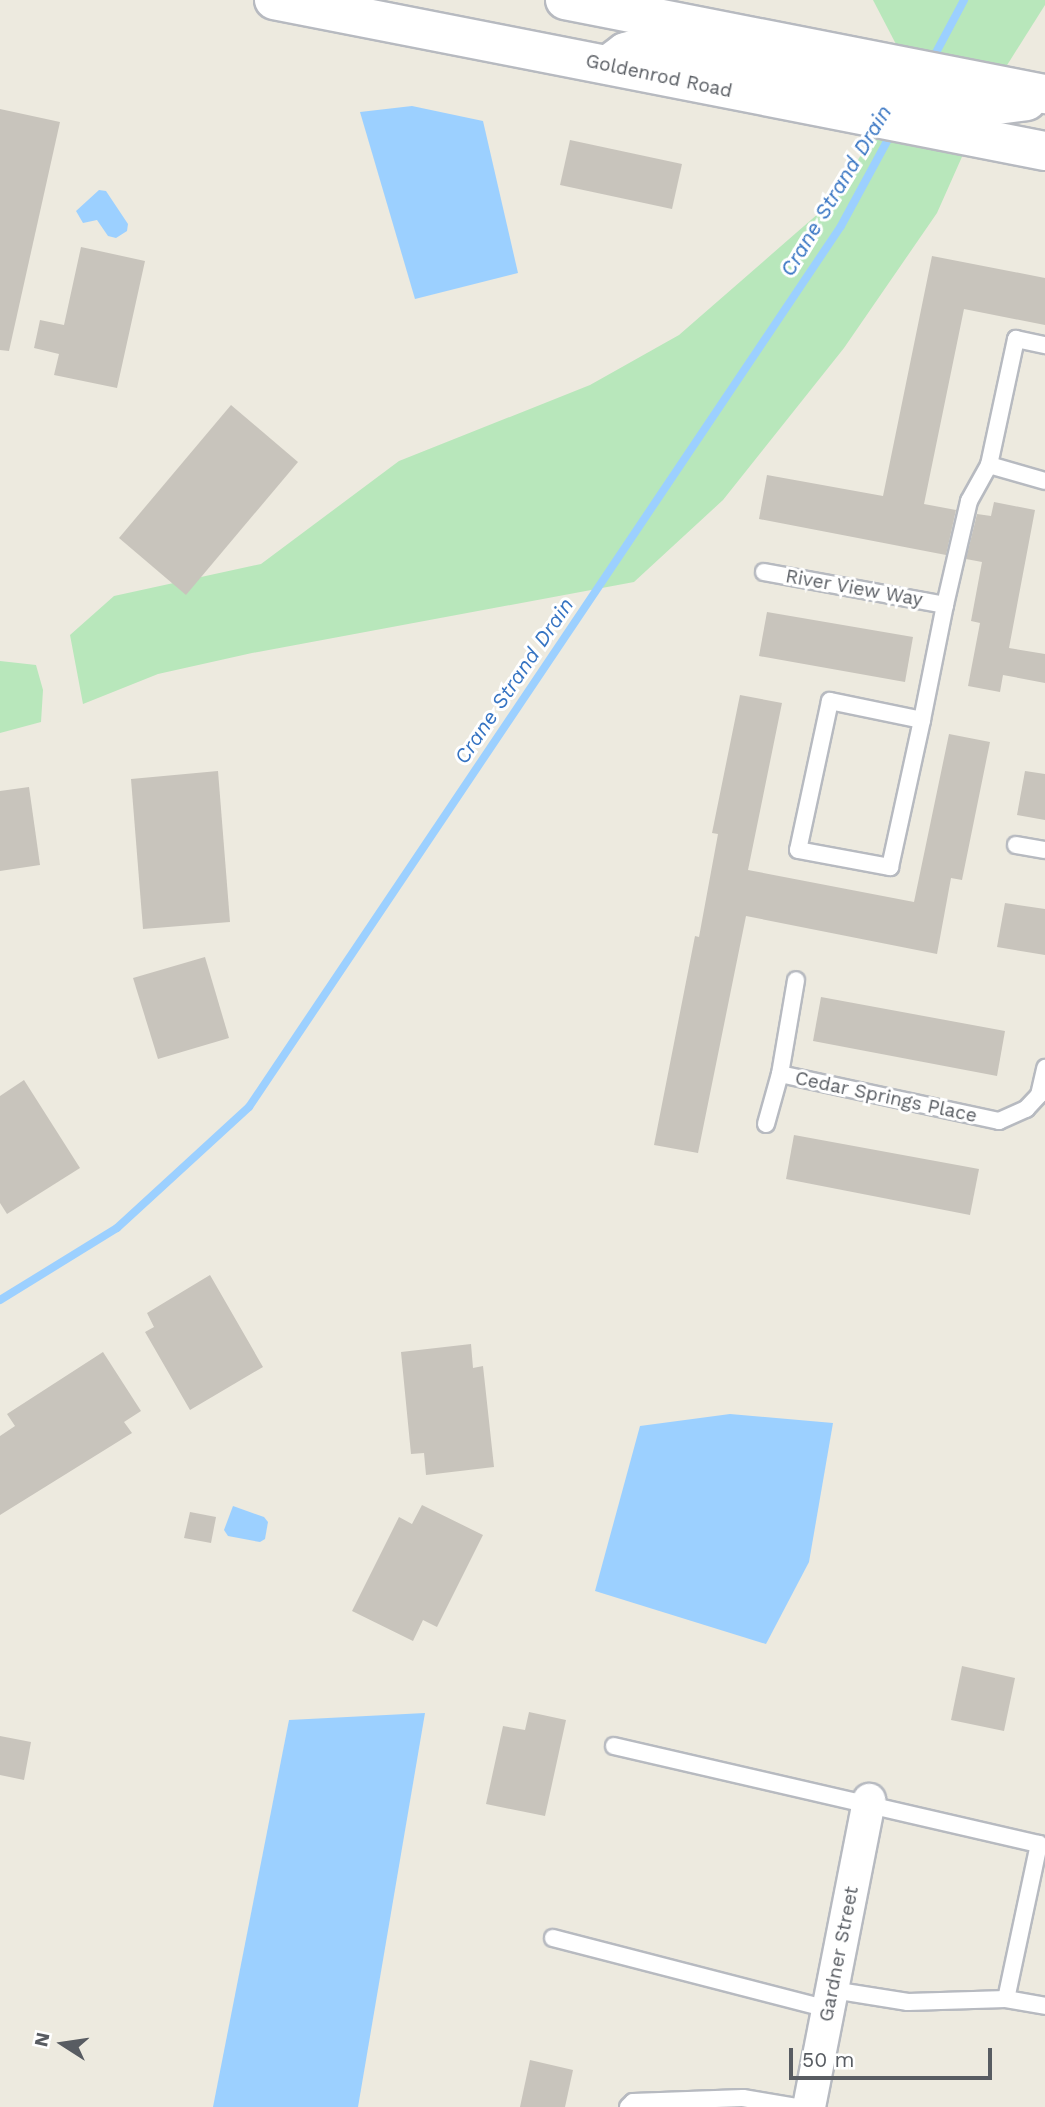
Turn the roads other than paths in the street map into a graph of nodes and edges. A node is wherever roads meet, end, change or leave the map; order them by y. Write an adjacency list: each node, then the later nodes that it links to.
1 (274, 0): 5 (main road, Goldenrod Road)
2 (291, 0): 4 (main road)
3 (565, 0): 4 (main road, Goldenrod Road)
4 (630, 6): 5 (main road, Goldenrod Road)
5 (824, 80): 7 (main road, Goldenrod Road); 7 (main road, Goldenrod Road)
6 (1045, 96): 7 (main road, Goldenrod Road)
7 (956, 105): 8 (main road, Goldenrod Road)
8 (1045, 151)
9 (1045, 345): 10 (lane)
10 (989, 466): 11 (lane); 13 (lane)
11 (1045, 481)
12 (764, 572): 13 (lane, River View Way)
13 (945, 605): 14 (lane)
14 (922, 720): 14 (lane)
15 (1016, 845): 16 (lane)
16 (1045, 850)
17 (796, 980): 19 (lane)
18 (1045, 1068): 19 (lane, Cedar Springs Place)
19 (780, 1074): 20 (lane)
20 (766, 1124)
21 (614, 1746): 22 (lane)
22 (869, 1802): 23 (lane); 25 (street, Gardner Street)
23 (1042, 1845): 26 (lane)
24 (553, 1938): 25 (lane)
25 (830, 1999): 26 (lane); 30 (street, Gardner Street)
26 (1006, 1999): 27 (lane)
27 (1045, 2006)
28 (628, 2107): 29 (lane)
29 (796, 2107)
30 (809, 2107)

